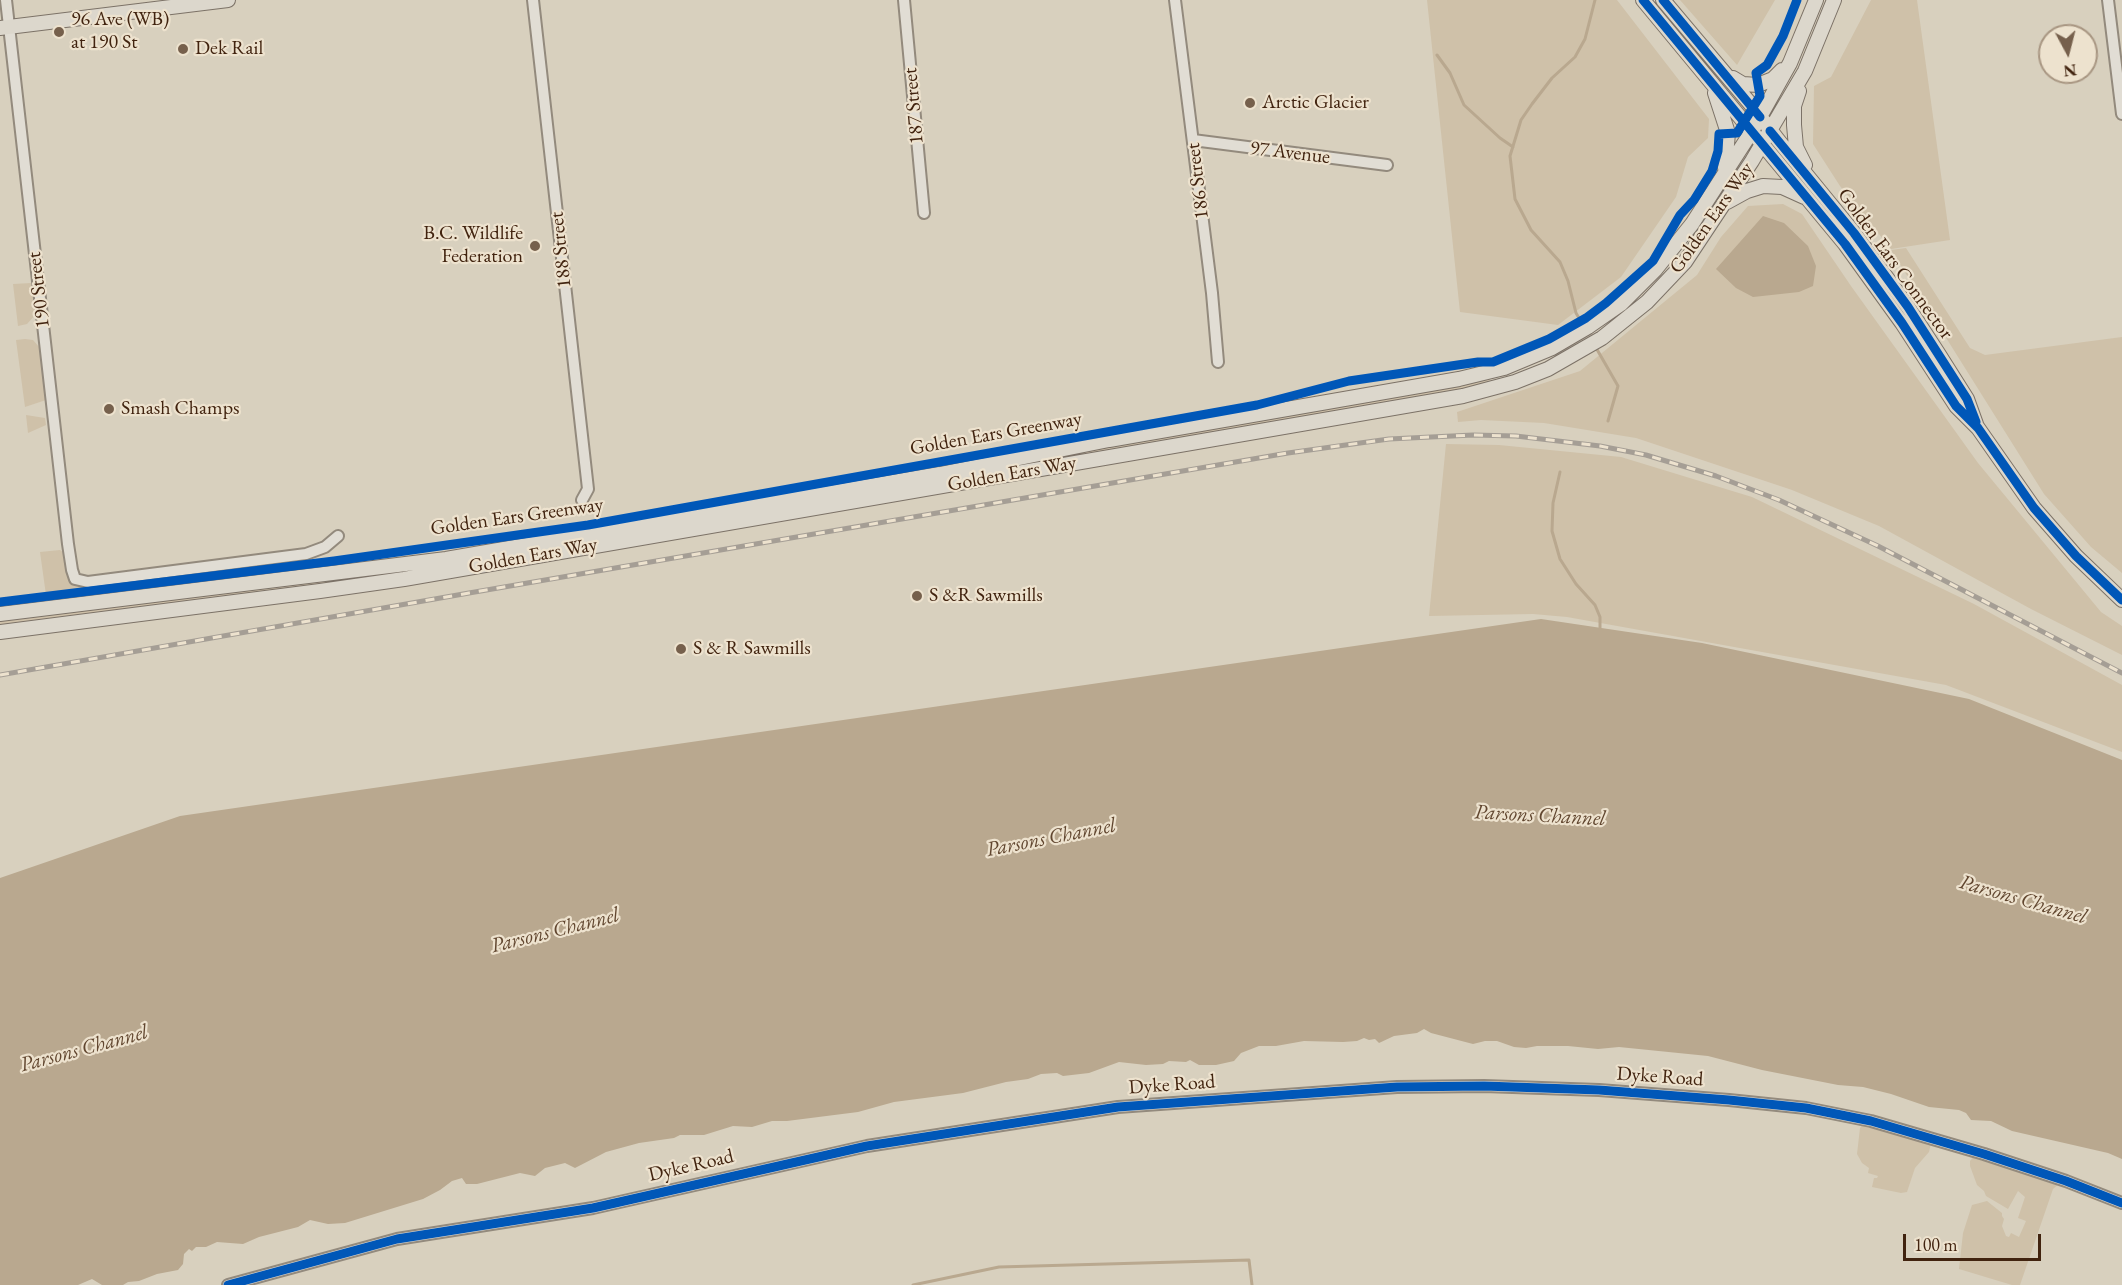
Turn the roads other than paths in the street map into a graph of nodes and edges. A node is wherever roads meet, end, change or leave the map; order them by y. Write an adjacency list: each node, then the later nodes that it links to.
1 (6, 0): 11 (street, 190 Street)
2 (228, 0): 11 (main road)
3 (533, 0): 30 (street, 188 Street)
4 (904, 0): 27 (street, 187 Street)
5 (1175, 0): 20 (street, 186 Street)
6 (1643, 0): 15 (main road, Golden Ears Connector)
7 (1663, 0): 14 (main road, Golden Ears Connector)
8 (1816, 0): 12 (main road, Golden Ears Way)
9 (1834, 0): 13 (main road, Golden Ears Way)
10 (2108, 0): 16 (street)
11 (4, 28): 31 (street, 190 Street)
12 (1790, 63): 14 (main road); 17 (main road, Golden Ears Way)
13 (1805, 71): 19 (main road, Golden Ears Way); 24 (main road)
14 (1723, 72): 17 (main road, Golden Ears Connector)
15 (1710, 80): 18 (main road, Golden Ears Connector); 23 (main road)
16 (2122, 114)
17 (1760, 117): 18 (main road, Golden Ears Way); 19 (main road, Golden Ears Connector)
18 (1752, 131): 21 (main road, Golden Ears Connector); 23 (main road, Golden Ears Way)
19 (1770, 131): 21 (main road, Golden Ears Way); 24 (main road, Golden Ears Connector)
20 (1193, 140): 22 (street, 97 Avenue); 28 (street, 186 Street)
21 (1762, 143): 25 (main road, Golden Ears Connector); 26 (main road, Golden Ears Way)
22 (1387, 165)
23 (1724, 171): 33 (main road, Golden Ears Way)
24 (1815, 186): 29 (main road, Golden Ears Connector)
25 (1808, 198): 26 (main road); 29 (main road, Golden Ears Connector)
26 (1725, 202): 34 (main road, Golden Ears Way)
27 (924, 213)
28 (1218, 362)
29 (1978, 428): 32 (main road, Golden Ears Connector)
30 (582, 500)
31 (338, 536)
32 (2122, 600)
33 (0, 614)
34 (0, 632)
35 (2122, 1203): 36 (street, Dyke Road)
36 (228, 1285)

